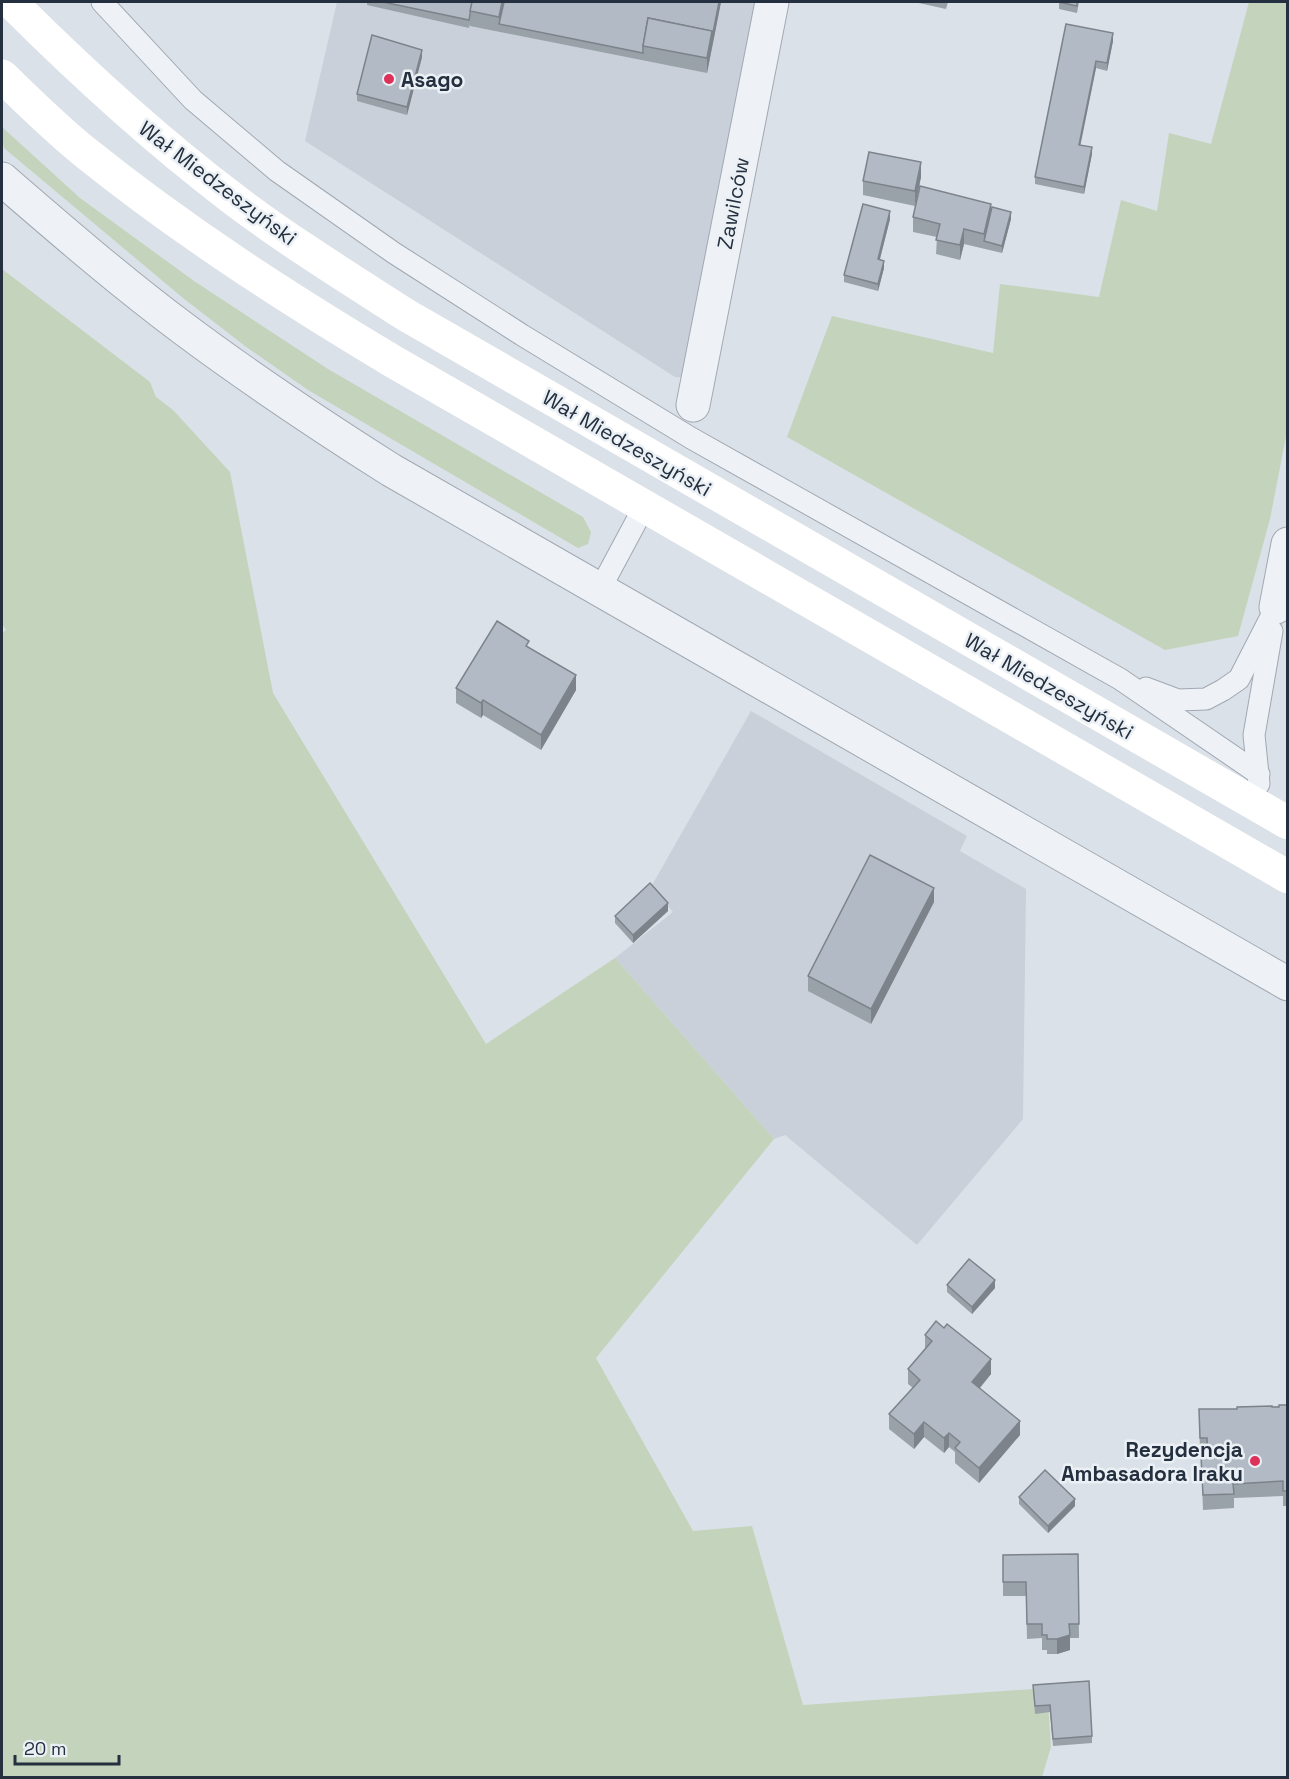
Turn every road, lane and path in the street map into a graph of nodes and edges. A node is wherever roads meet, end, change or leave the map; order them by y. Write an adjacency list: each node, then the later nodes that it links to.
1 (11, 2): 14 (main road, Wał Miedzeszyński)
2 (102, 2): 7 (lane)
3 (772, 2): 6 (street, Zawilców)
4 (2, 76): 8 (main road)
5 (2, 179): 10 (street)
6 (693, 405): 7 (lane)
7 (691, 438): 12 (lane)
8 (644, 507): 10 (lane); 16 (main road)
9 (1287, 544): 11 (street)
10 (599, 591): 17 (street)
11 (1276, 607): 12 (lane); 13 (lane)
12 (1120, 679): 13 (lane)
13 (1259, 774): 14 (lane)
14 (1259, 806): 15 (main road, Wał Miedzeszyński)
15 (1287, 823)
16 (1287, 877)
17 (1287, 984)

